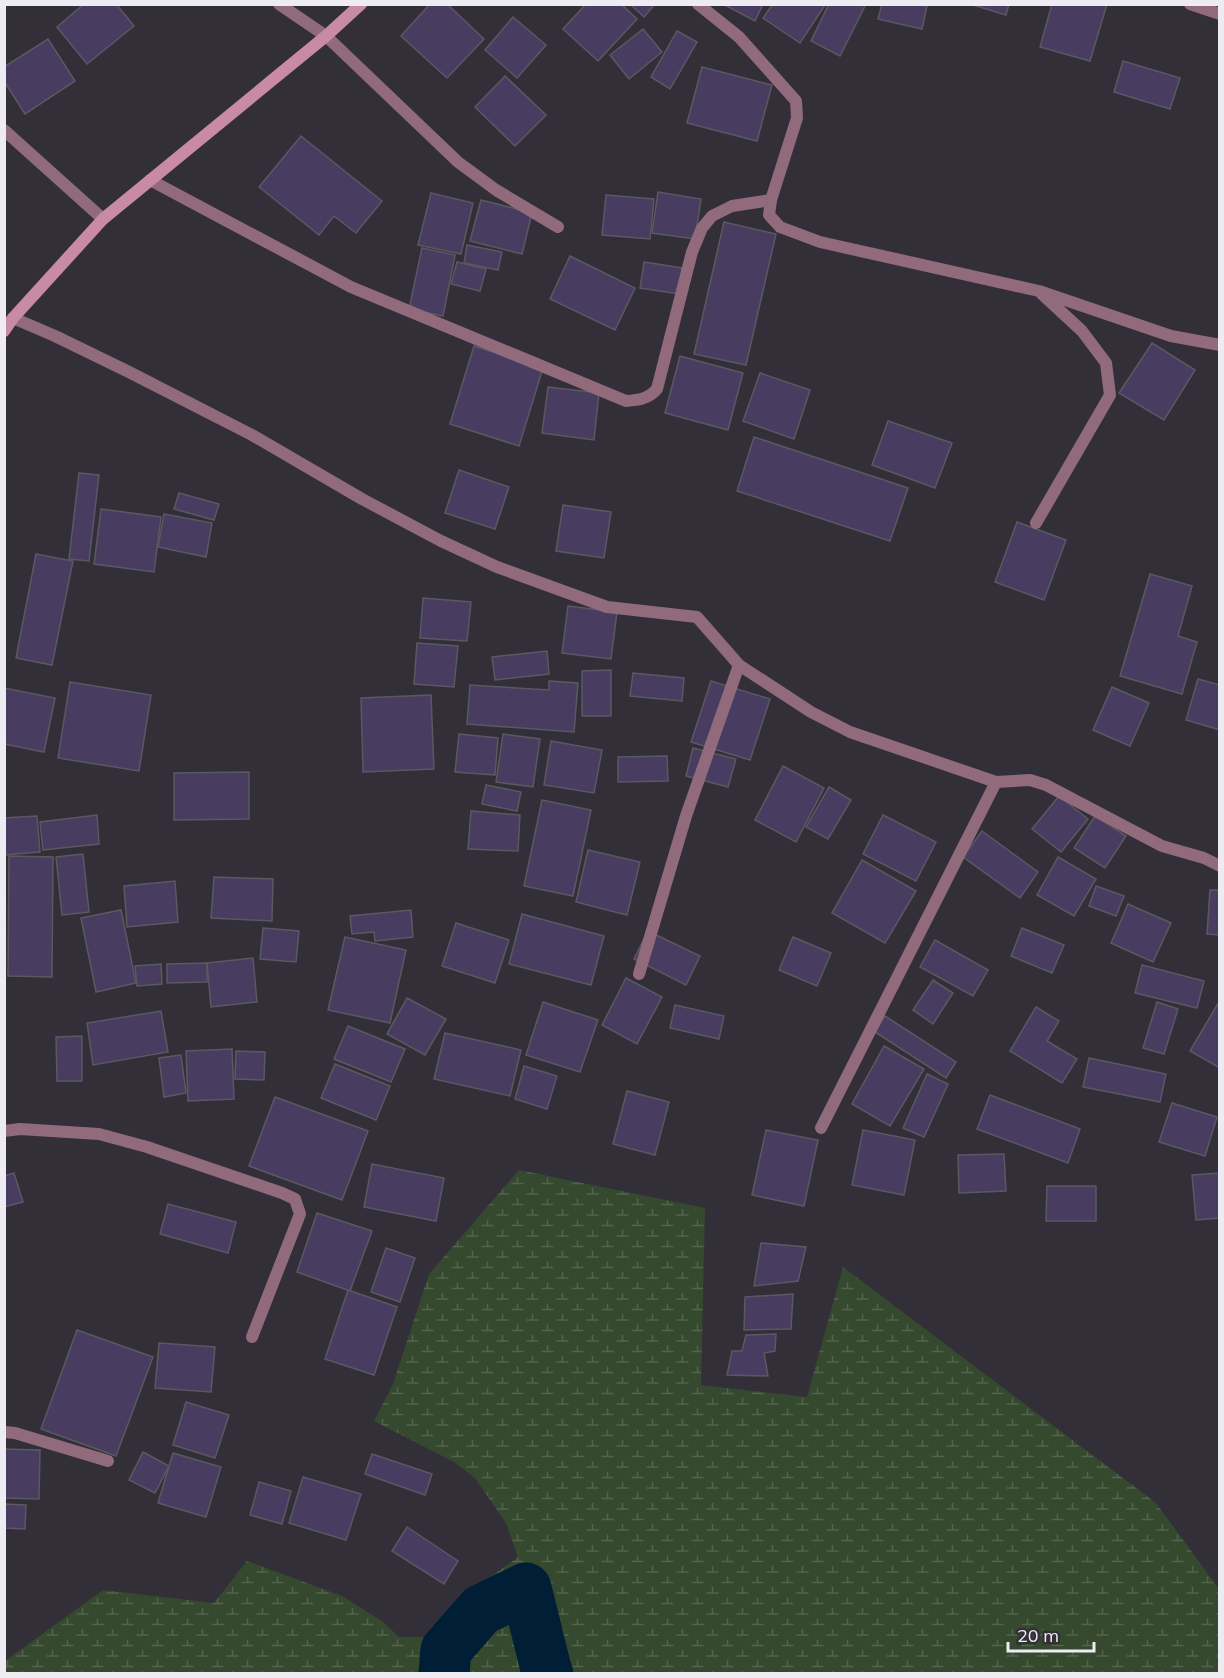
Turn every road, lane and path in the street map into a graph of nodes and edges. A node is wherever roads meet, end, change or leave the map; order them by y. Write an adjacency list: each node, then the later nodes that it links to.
1 (279, 4): 6 (street)
2 (360, 4): 6 (street)
3 (698, 4): 9 (street)
4 (1190, 4): 5 (street)
5 (1220, 14)
6 (326, 36): 8 (street); 11 (street)
7 (4, 130): 10 (street)
8 (150, 180): 9 (street); 10 (street)
9 (771, 200): 12 (street)
10 (102, 219): 13 (street)
11 (558, 227)
12 (1039, 291): 15 (street); 16 (street)
13 (13, 318): 14 (street); 17 (street)
14 (4, 331)
15 (1220, 345)
16 (1036, 523)
17 (739, 665): 18 (street); 20 (street)
18 (996, 782): 19 (street); 21 (street)
19 (1220, 866)
20 (639, 974)
21 (820, 1128)
22 (4, 1131): 23 (street)
23 (252, 1337)
24 (4, 1432): 25 (street)
25 (108, 1461)

